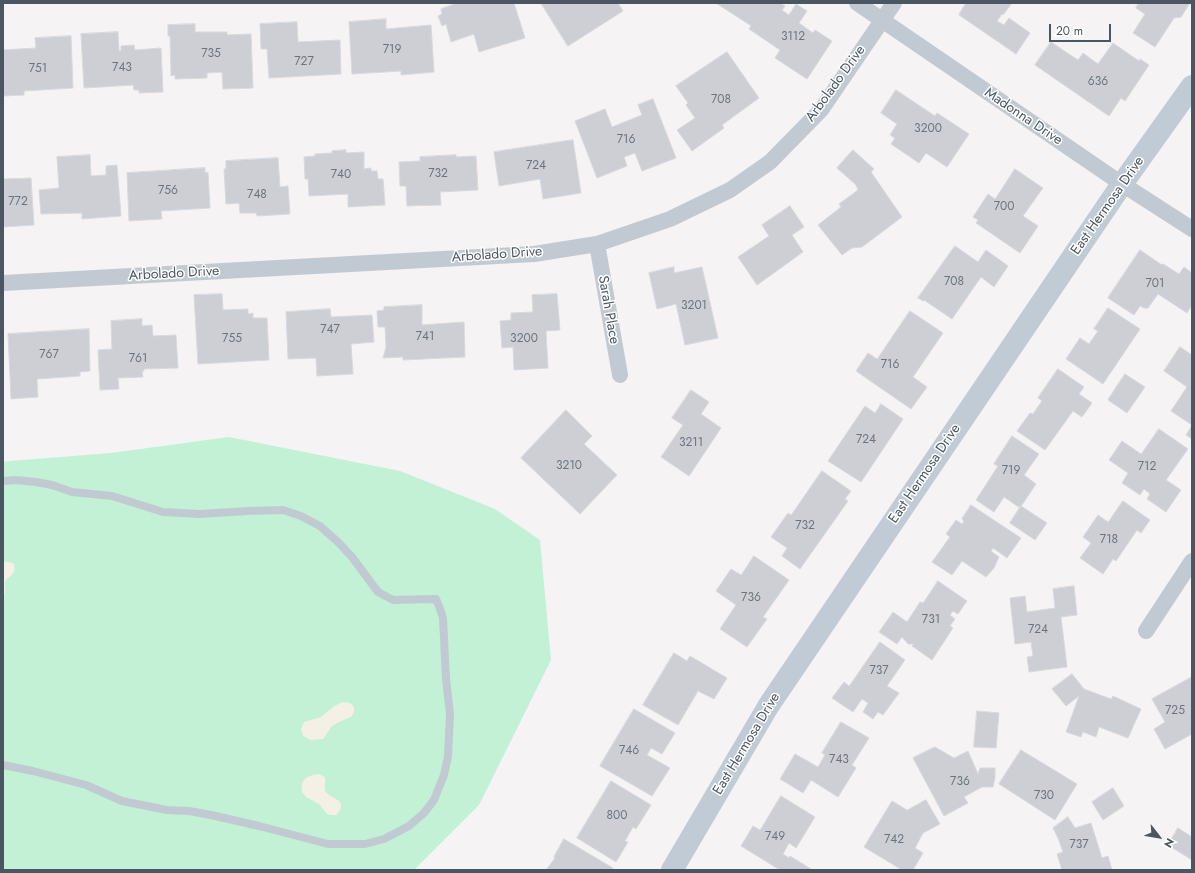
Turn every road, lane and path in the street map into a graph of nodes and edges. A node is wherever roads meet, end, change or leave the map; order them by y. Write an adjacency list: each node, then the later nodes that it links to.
1 (857, 3): 3 (street, Madonna Drive)
2 (894, 3): 3 (street, Arbolado Drive)
3 (882, 20): 5 (street, Madonna Drive); 7 (street, Arbolado Drive)
4 (1192, 86): 5 (street, East Hermosa Drive)
5 (1122, 184): 6 (street, Madonna Drive); 14 (street, East Hermosa Drive)
6 (1192, 229)
7 (596, 244): 8 (street, Arbolado Drive); 9 (street, Sarah Place)
8 (3, 283)
9 (620, 375)
10 (3, 481): 13 (lane)
11 (1192, 562): 12 (street)
12 (1146, 631)
13 (3, 766)
14 (678, 868)

